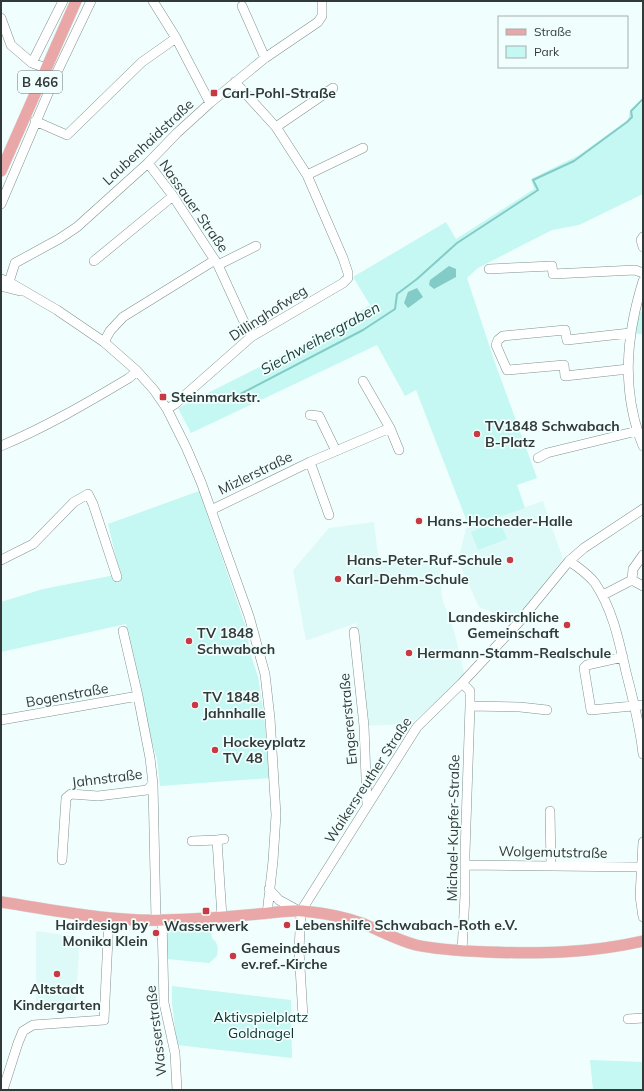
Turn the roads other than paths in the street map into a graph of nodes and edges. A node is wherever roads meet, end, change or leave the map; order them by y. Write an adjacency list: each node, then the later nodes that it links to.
1 (55, 1): 8 (street)
2 (63, 1): 8 (street)
3 (76, 1): 13 (main road, B 466)
4 (91, 1): 17 (street)
5 (153, 1): 10 (street)
6 (322, 1): 11 (street, Laubenhaidstraße)
7 (242, 6): 11 (street)
8 (58, 12): 12 (street)
9 (1, 18): 12 (street)
10 (176, 38): 16 (street); 17 (street)
11 (265, 58): 14 (street, Laubenhaidstraße)
12 (32, 63): 13 (street)
13 (46, 68): 21 (main road, B 466)
14 (235, 82): 16 (street, Laubenhaidstraße); 18 (street)
15 (333, 88): 18 (street)
16 (210, 103): 20 (street, Laubenhaidstraße)
17 (35, 121): 24 (street)
18 (276, 127): 22 (street)
19 (364, 148): 22 (street)
20 (148, 163): 23 (street, Nassauer Straße); 33 (street, Laubenhaidstraße)
21 (1, 170)
22 (307, 175): 35 (street, Dillinghofweg)
23 (173, 196): 28 (street); 29 (street, Nassauer Straße)
24 (1, 203)
25 (643, 238): 27 (street)
26 (256, 246): 29 (street, Nassauer Straße)
27 (643, 247)
28 (94, 261)
29 (216, 262): 35 (street, Nassauer Straße); 36 (street)
30 (489, 269): 31 (street)
31 (643, 273)
32 (643, 281): 34 (street)
33 (4, 282): 36 (street)
34 (630, 333): 37 (street); 37 (street)
35 (251, 337): 40 (street, Dillinghofweg)
36 (104, 342): 38 (street)
37 (628, 369): 43 (street)
38 (137, 371): 40 (street); 44 (street)
39 (363, 380): 42 (street)
40 (167, 409): 51 (street)
41 (310, 415): 47 (street)
42 (390, 428): 46 (street); 47 (street, Mizlerstraße)
43 (637, 431): 45 (street); 48 (street)
44 (1, 446)
45 (643, 446)
46 (399, 450)
47 (336, 451): 49 (street, Mizlerstraße)
48 (538, 458)
49 (310, 462): 51 (street, Mizlerstraße); 52 (street, Mizlerstraße)
50 (643, 509): 55 (street, Waikersreuther Straße)
51 (211, 510): 79 (street)
52 (328, 515)
53 (643, 555): 57 (street)
54 (1, 560): 56 (street)
55 (569, 561): 59 (street); 63 (street, Waikersreuther Straße)
56 (117, 577)
57 (632, 580): 58 (street); 59 (street)
58 (643, 586)
59 (602, 596): 62 (street)
60 (123, 631): 64 (street, Jahnstraße)
61 (354, 632): 71 (street, Engererstraße)
62 (623, 657): 65 (street); 65 (street)
63 (462, 684): 66 (street, Michael-Kupfer-Straße); 71 (street, Waikersreuther Straße)
64 (138, 696): 68 (street, Bogenstraße); 70 (street, Jahnstraße)
65 (639, 705): 69 (street)
66 (470, 706): 67 (street); 76 (street, Michael-Kupfer-Straße)
67 (547, 710)
68 (1, 720)
69 (643, 754)
70 (153, 784): 75 (street, Jahnstraße); 86 (street, Wasserstraße)
71 (368, 804): 81 (street, Waikersreuther Straße)
72 (550, 811): 77 (street)
73 (192, 841): 83 (street)
74 (643, 842): 78 (street)
75 (62, 860)
76 (466, 865): 77 (street, Wolgemutstraße); 88 (street, Michael-Kupfer-Straße)
77 (551, 865): 78 (street, Wolgemutstraße)
78 (641, 867): 84 (street)
79 (269, 888): 81 (street); 82 (street)
80 (1, 902): 85 (main road)
81 (300, 911): 82 (main road); 88 (main road); 89 (street)
82 (267, 914): 83 (main road)
83 (222, 917): 86 (main road)
84 (643, 917)
85 (109, 918): 86 (main road); 92 (street)
86 (159, 920): 93 (street, Wasserstraße)
87 (643, 941): 88 (main road)
88 (462, 951)
89 (303, 1017)
90 (643, 1018): 91 (street)
91 (628, 1019)
92 (3, 1090)
93 (177, 1090)

